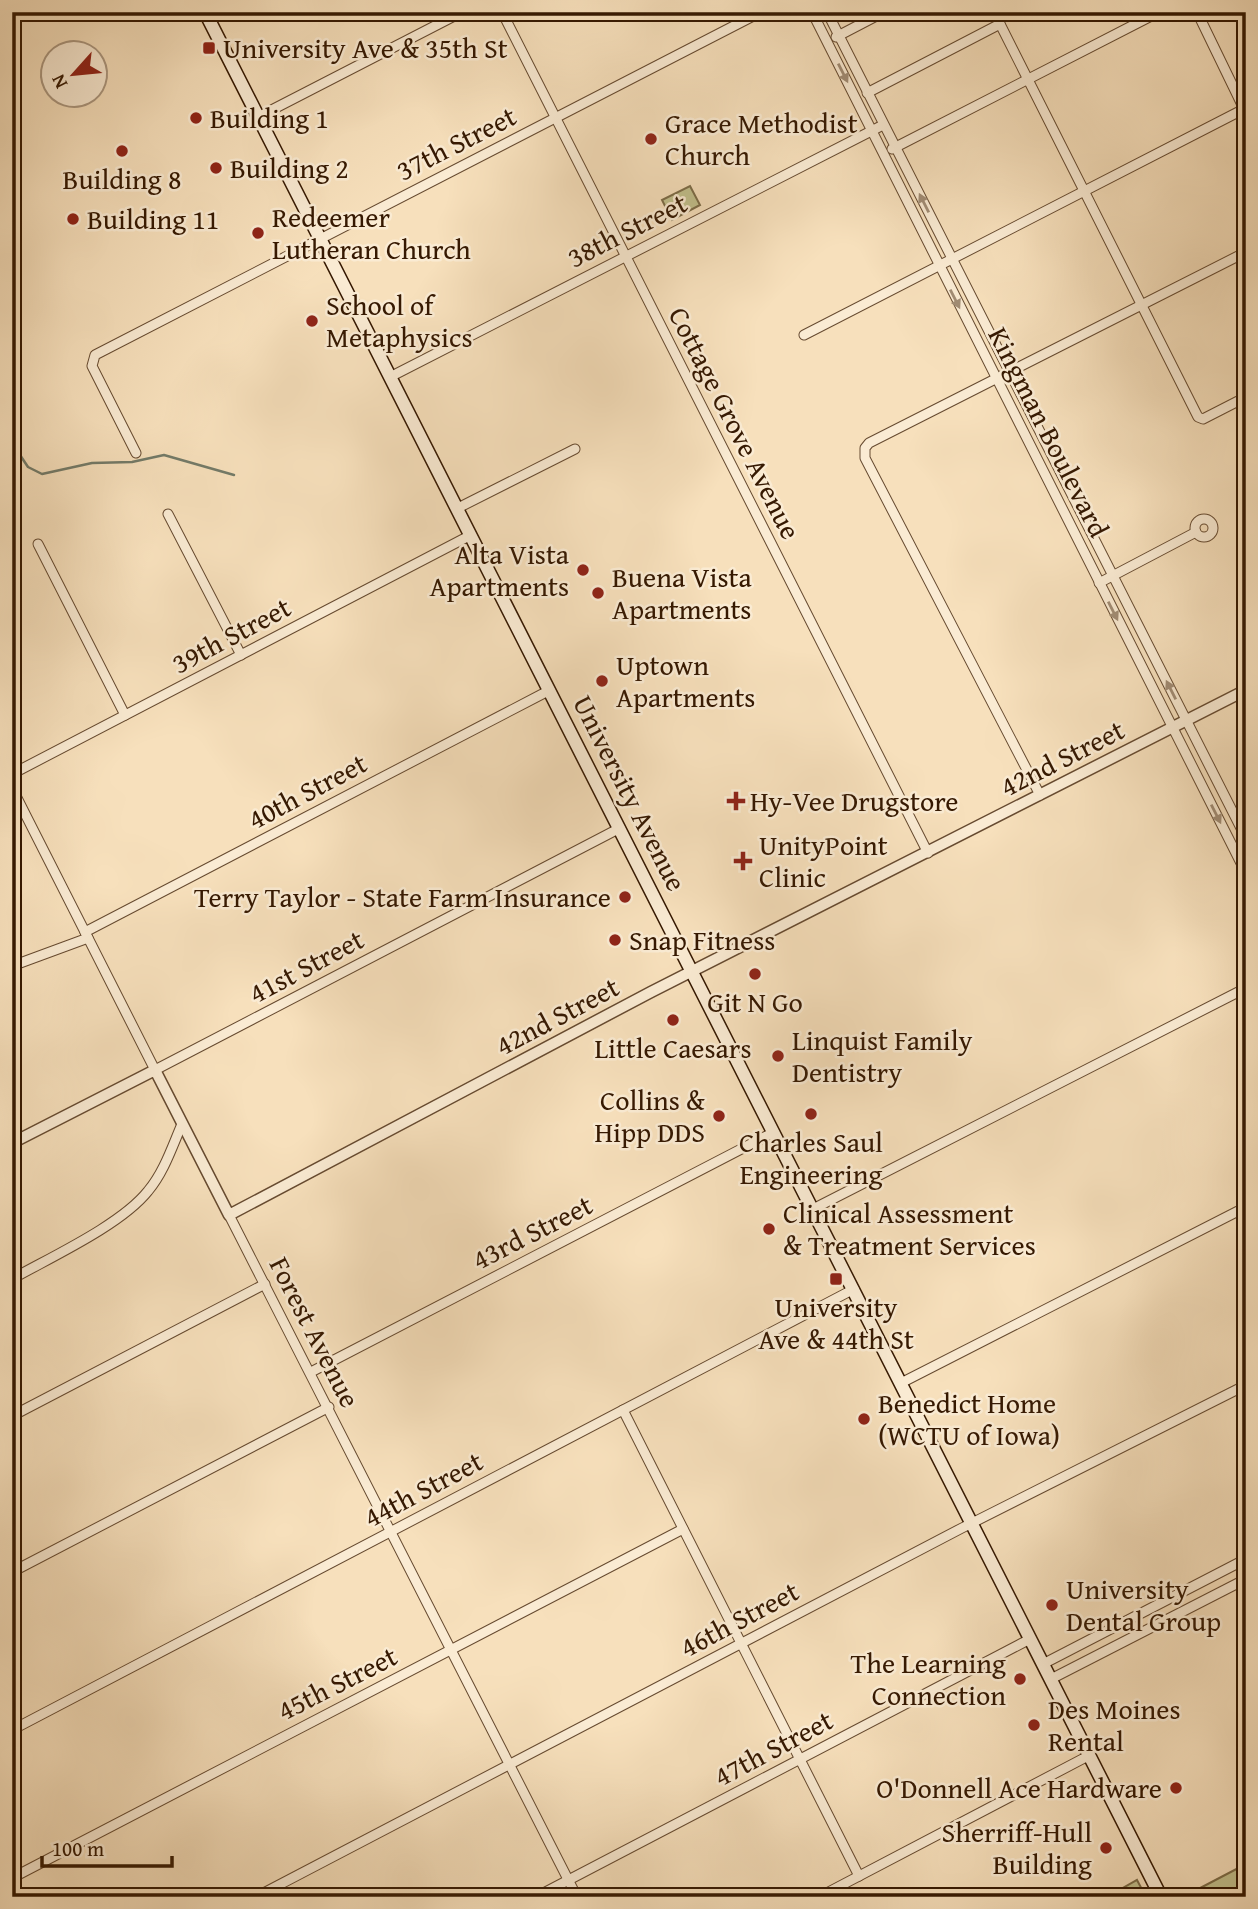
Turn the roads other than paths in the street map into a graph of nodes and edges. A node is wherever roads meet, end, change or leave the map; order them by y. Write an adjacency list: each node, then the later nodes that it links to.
1 (205, 12): 17 (main road, University Avenue)
2 (462, 12): 17 (street)
3 (502, 12): 18 (street, Cottage Grove Avenue)
4 (761, 12): 18 (street, 37th Street)
5 (812, 12): 13 (street, Kingman Boulevard)
6 (827, 12): 12 (street, Kingman Boulevard)
7 (884, 12): 12 (street)
8 (994, 12): 11 (street)
9 (1159, 12): 14 (street)
10 (1197, 12): 16 (street)
11 (1000, 24): 14 (street); 15 (street)
12 (839, 36): 13 (street); 15 (street, Kingman Boulevard)
13 (827, 42): 20 (street, Kingman Boulevard, one-way to 20)
14 (1028, 79): 21 (street); 23 (street)
15 (867, 93): 19 (street, Kingman Boulevard)
16 (1245, 109): 23 (street)
17 (258, 117): 24 (main road, University Avenue)
18 (555, 118): 24 (street, 37th Street); 26 (street, Cottage Grove Avenue)
19 (883, 125): 20 (street, 38th Street); 21 (street, Kingman Boulevard)
20 (872, 131): 22 (street, Kingman Boulevard); 26 (street, 38th Street)
21 (895, 147): 22 (street); 27 (street, Kingman Boulevard, one-way to 21)
22 (883, 153): 28 (street, Kingman Boulevard)
23 (1084, 191): 27 (street); 29 (street)
24 (320, 239): 32 (main road, University Avenue); 36 (street, 37th Street)
25 (1246, 252): 29 (street)
26 (625, 257): 32 (street, 38th Street); 55 (street, Cottage Grove Avenue)
27 (953, 259): 28 (street); 31 (street, Kingman Boulevard)
28 (939, 266): 30 (street); 33 (street, Kingman Boulevard, one-way to 33)
29 (1142, 305): 31 (street); 34 (street)
30 (804, 335)
31 (1010, 371): 33 (street); 42 (street, Kingman Boulevard)
32 (390, 377): 37 (main road, University Avenue)
33 (996, 379): 43 (street, Kingman Boulevard); 52 (street)
34 (1246, 397)
35 (575, 449): 37 (street)
36 (136, 453)
37 (458, 508): 40 (main road, University Avenue)
38 (168, 514): 44 (street)
39 (1196, 532): 42 (street)
40 (471, 535): 44 (street, 39th Street); 45 (main road, University Avenue)
41 (38, 544): 47 (street)
42 (1113, 576): 43 (street); 48 (street, Kingman Boulevard, one-way to 42)
43 (1099, 583): 49 (street, Kingman Boulevard, one-way to 49)
44 (241, 655): 47 (street, 39th Street)
45 (550, 690): 53 (main road, University Avenue); 57 (street, 40th Street)
46 (1246, 690): 48 (street, 42nd Street)
47 (125, 715): 50 (street, 39th Street)
48 (1186, 721): 49 (street, 42nd Street); 54 (street, Kingman Boulevard)
49 (1172, 728): 52 (street, 42nd Street); 56 (street, Kingman Boulevard, one-way to 56)
50 (12, 775)
51 (12, 788): 57 (street, Forest Avenue)
52 (1040, 796): 55 (street, 42nd Street)
53 (620, 828): 59 (main road, University Avenue); 61 (street, 41st Street)
54 (1246, 838)
55 (928, 853): 59 (street, 42nd Street)
56 (1246, 873)
57 (87, 935): 58 (street, 40th Street); 61 (street, Forest Avenue)
58 (12, 967)
59 (693, 971): 63 (main road, University Avenue); 67 (street, 42nd Street)
60 (1246, 988): 66 (street)
61 (155, 1070): 62 (street, Forest Avenue); 64 (street, 41st Street)
62 (182, 1124): 67 (street, Forest Avenue); 68 (street)
63 (774, 1132): 66 (main road, University Avenue); 71 (street, 43rd Street)
64 (12, 1143)
65 (1246, 1207): 72 (street)
66 (813, 1209): 70 (main road, University Avenue)
67 (229, 1215): 69 (street, Forest Avenue)
68 (12, 1279)
69 (265, 1284): 71 (street, Forest Avenue); 76 (street)
70 (854, 1289): 72 (main road, University Avenue); 75 (street, 44th Street)
71 (311, 1372): 74 (street, Forest Avenue)
72 (901, 1382): 77 (main road, University Avenue)
73 (1246, 1385): 77 (street, 46th Street)
74 (329, 1407): 79 (street, Forest Avenue); 81 (street)
75 (623, 1410): 78 (street); 79 (street, 44th Street)
76 (12, 1416)
77 (972, 1524): 83 (main road, University Avenue); 84 (street, 46th Street)
78 (683, 1529): 84 (street); 85 (street, 45th Street)
79 (393, 1531): 85 (street, Forest Avenue); 88 (street, 44th Street)
80 (1246, 1559): 86 (street)
81 (12, 1572)
82 (1246, 1579): 87 (street)
83 (1030, 1639): 86 (main road, University Avenue); 90 (street, 47th Street)
84 (741, 1644): 90 (street); 91 (street, 46th Street)
85 (452, 1649): 91 (street, Forest Avenue); 93 (street, 45th Street)
86 (1043, 1664): 87 (main road, University Avenue)
87 (1051, 1679): 89 (main road, University Avenue)
88 (12, 1730)
89 (1090, 1755): 92 (street); 99 (main road, University Avenue)
90 (800, 1759): 92 (street); 94 (street, 47th Street)
91 (510, 1764): 94 (street, Forest Avenue); 95 (street, 46th Street)
92 (859, 1876): 98 (street)
93 (12, 1878)
94 (568, 1880): 96 (street, 47th Street); 97 (street, Forest Avenue)
95 (256, 1897)
96 (536, 1897)
97 (577, 1897)
98 (819, 1897)
99 (1161, 1897)

